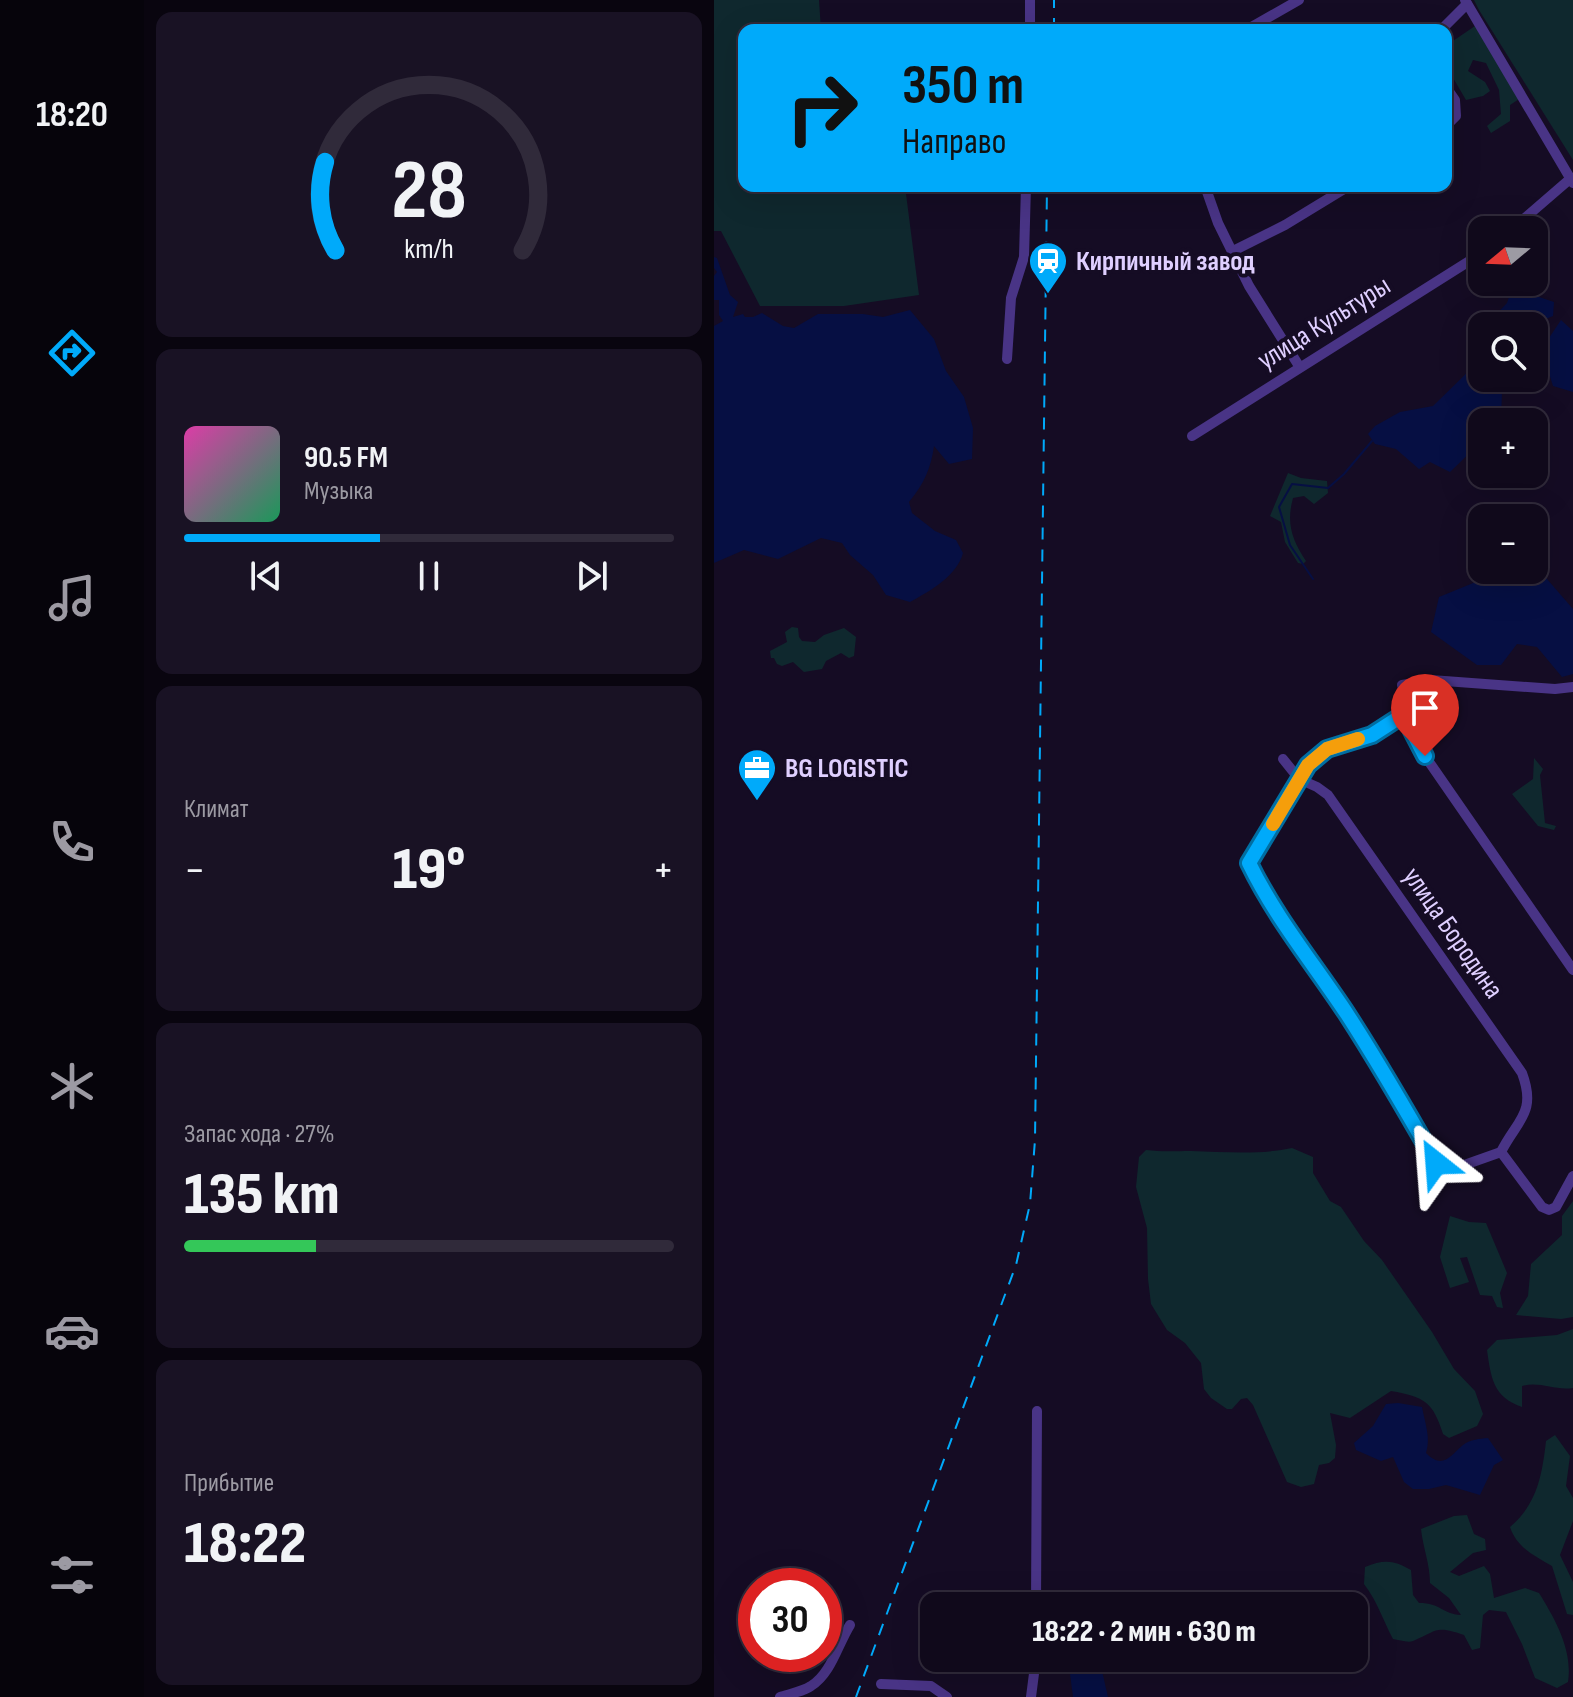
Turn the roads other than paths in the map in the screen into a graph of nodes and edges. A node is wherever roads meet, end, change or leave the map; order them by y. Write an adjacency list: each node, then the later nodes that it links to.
1 (1030, 0): 4 (street)
2 (1299, 0): 5 (street)
3 (1466, 2): 6 (street); 9 (street)
4 (1030, 24)
5 (1257, 24)
6 (1446, 24)
7 (1452, 96): 8 (street)
8 (1452, 120)
9 (1572, 181): 13 (street)
10 (1026, 192): 16 (street)
11 (1207, 192): 14 (street)
12 (1339, 192): 14 (street)
13 (1528, 216)
14 (1233, 251): 17 (street)
15 (1468, 262): 17 (street, улица Культуры)
16 (1007, 359)
17 (1299, 366): 18 (street, улица Культуры)
18 (1192, 436)
19 (1573, 687): 20 (street)
20 (1406, 713): 22 (street); 23 (street)
21 (1283, 759): 22 (street, улица Бородина)
22 (1299, 779): 24 (street, улица Бородина); 24 (street)
23 (1573, 970)
24 (1501, 1152): 25 (street)
25 (1573, 1176)
26 (1037, 1411): 27 (street)
27 (1036, 1592)
28 (850, 1625): 31 (street)
29 (1034, 1672): 33 (street)
30 (881, 1684): 32 (street)
31 (780, 1697)
32 (947, 1697)
33 (1031, 1697)

